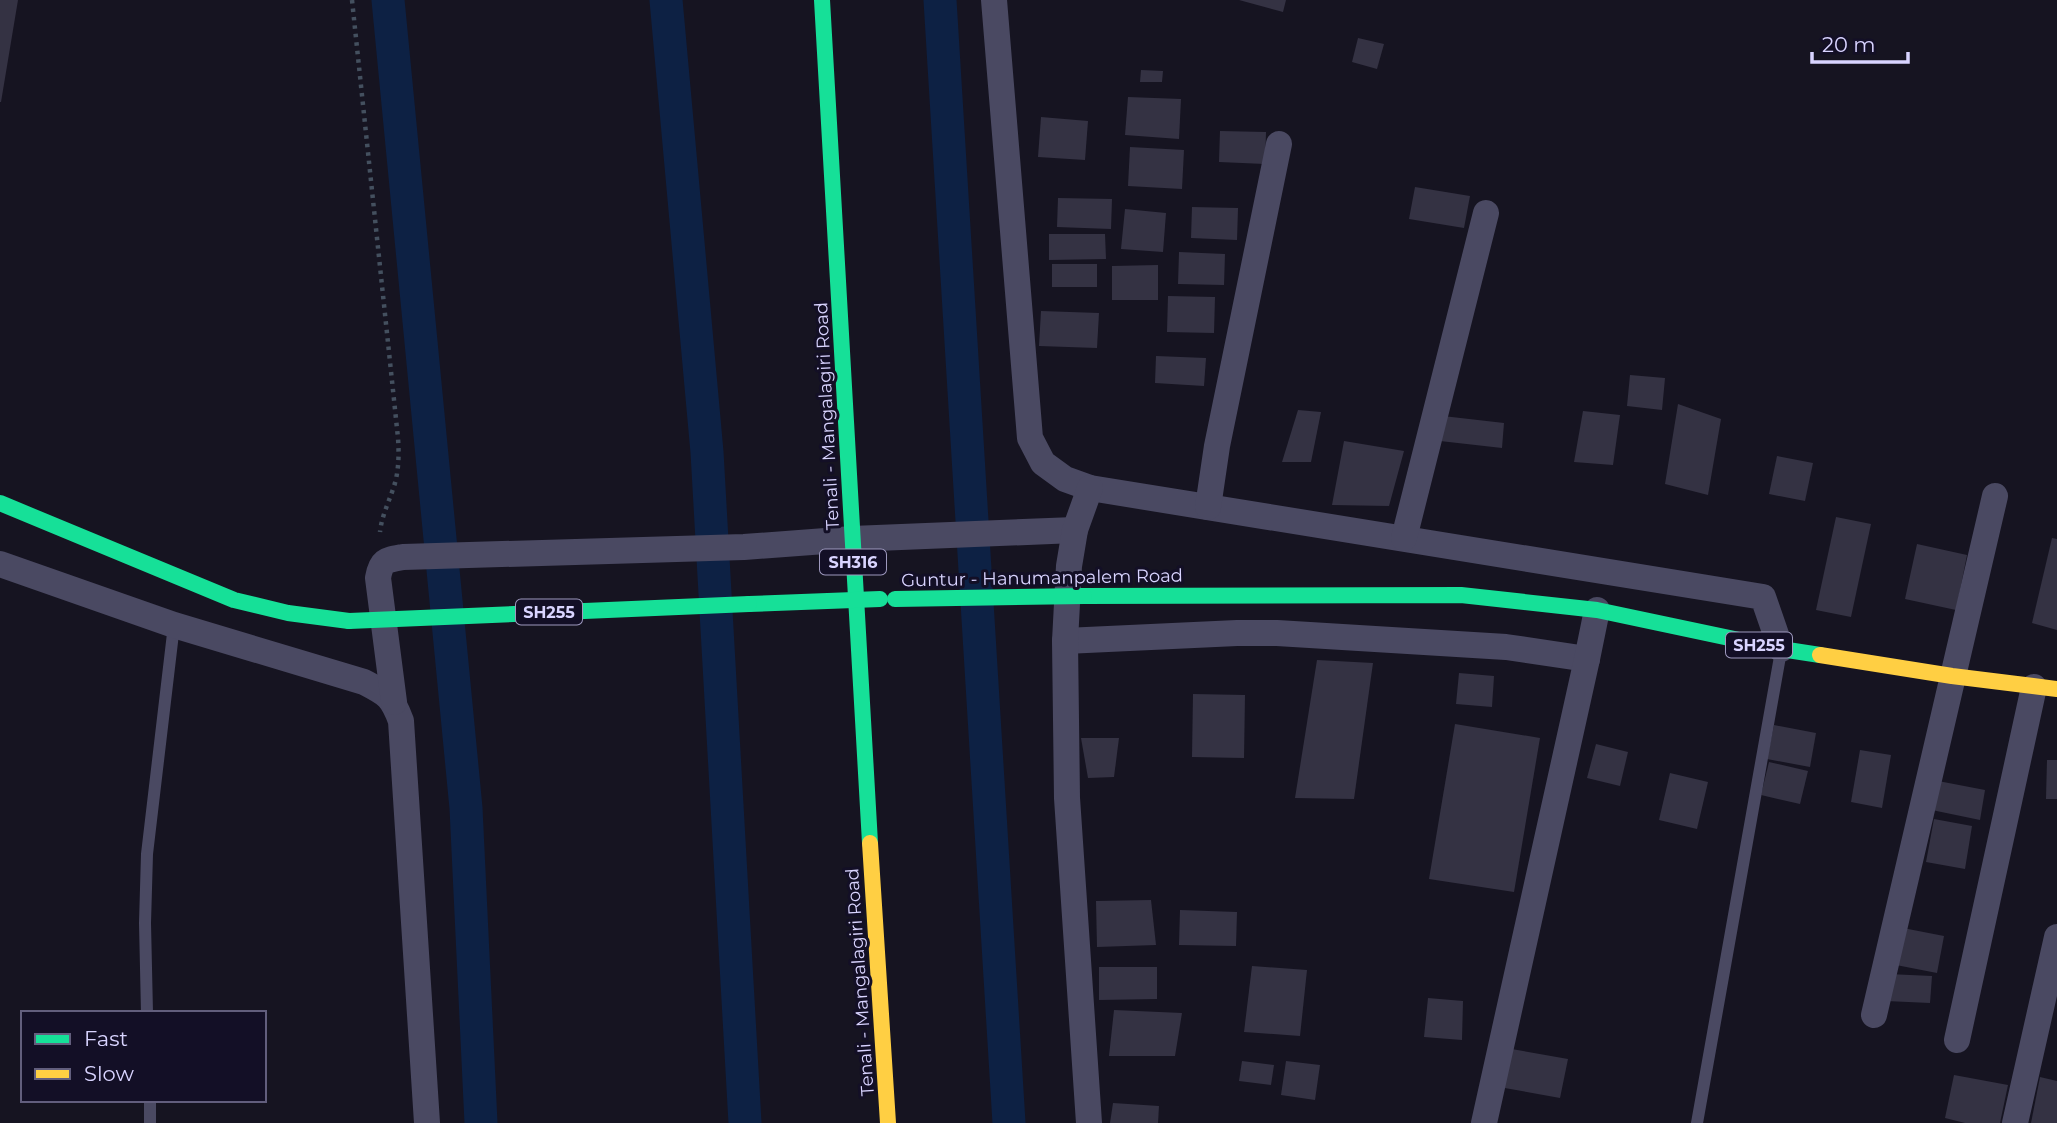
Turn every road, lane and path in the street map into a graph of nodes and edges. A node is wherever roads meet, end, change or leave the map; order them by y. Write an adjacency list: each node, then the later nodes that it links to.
1 (352, 0): 13 (path)
2 (822, 0): 12 (main road, Tenali - Mangalagiri Road / SH316)
3 (994, 0): 6 (street)
4 (1279, 144): 9 (street)
5 (1486, 213): 11 (street)
6 (1090, 488): 9 (street); 10 (street)
7 (1995, 496): 21 (street)
8 (0, 503): 15 (main road, Guntur - Hanumanpalem Road / SH255, bridge)
9 (1208, 507): 11 (street)
10 (1075, 530): 12 (street); 18 (street)
11 (1405, 538): 19 (street)
12 (852, 539): 13 (street); 15 (main road, Tenali - Mangalagiri Road / SH316)
13 (395, 559): 23 (street)
14 (0, 564): 17 (street)
15 (855, 600): 16 (main road, Guntur - Hanumanpalem Road / SH255, bridge); 31 (main road, Tenali - Mangalagiri Road / SH316)
16 (1597, 610): 19 (main road, Guntur - Hanumanpalem Road / SH255); 20 (street)
17 (174, 625): 23 (street); 25 (lane)
18 (1065, 641): 20 (street); 32 (street)
19 (1781, 649): 21 (main road, Guntur - Hanumanpalem Road / SH255); 34 (lane)
20 (1587, 659): 33 (street)
21 (1952, 676): 22 (main road, Guntur - Hanumanpalem Road / SH255); 26 (street)
22 (2045, 688): 27 (street)
23 (394, 702): 30 (street)
24 (2057, 937): 35 (street)
25 (147, 1011)
26 (1874, 1015)
27 (1957, 1040)
28 (150, 1102): 29 (lane)
29 (150, 1123)
30 (428, 1123)
31 (888, 1123)
32 (1089, 1123)
33 (1484, 1123)
34 (1697, 1123)
35 (2015, 1123)

